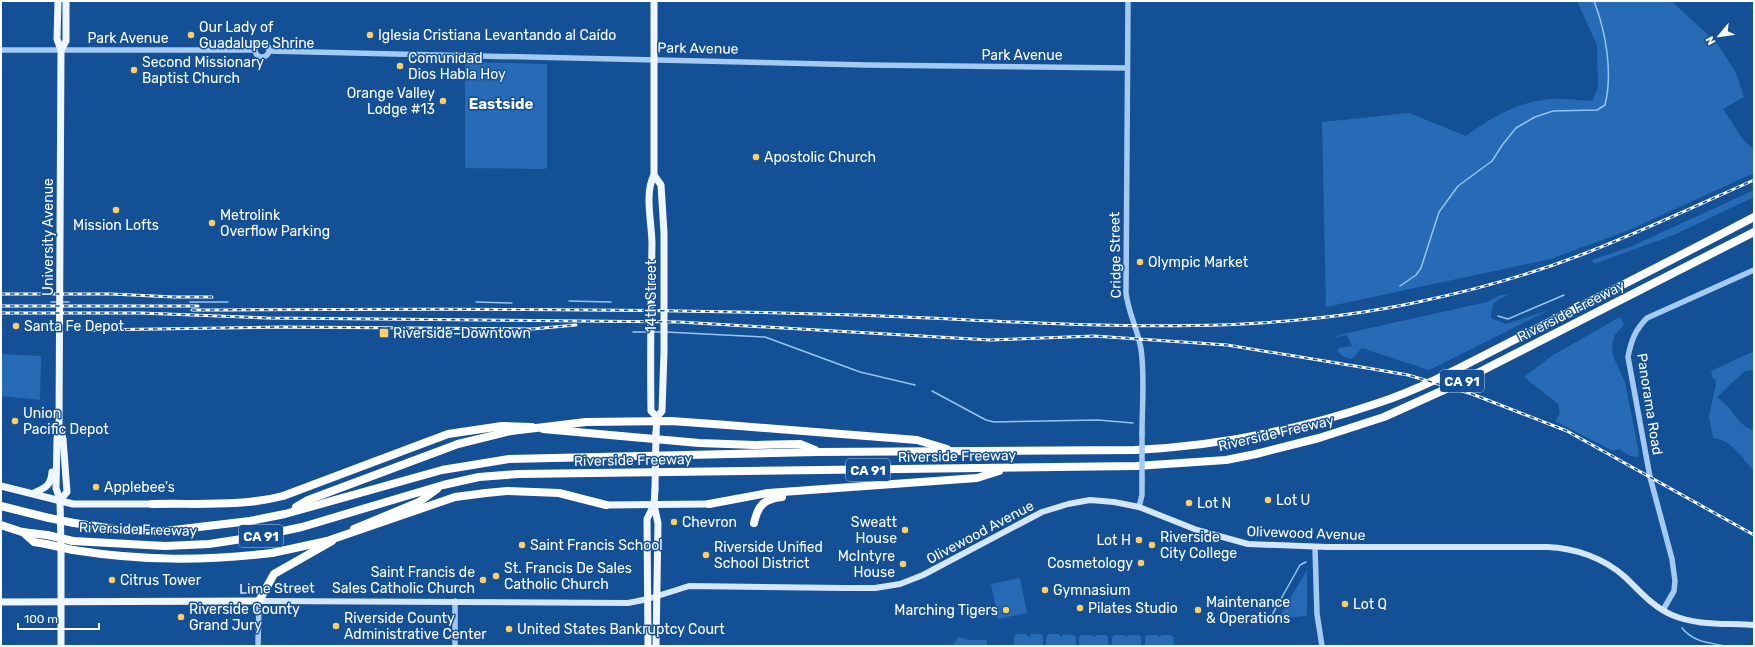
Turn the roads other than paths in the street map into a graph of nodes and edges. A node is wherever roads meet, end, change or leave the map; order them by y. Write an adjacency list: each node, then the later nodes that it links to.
1 (58, 1): 6 (main road, University Avenue)
2 (66, 1): 6 (main road, University Avenue)
3 (654, 1): 9 (main road, 14th Street)
4 (1128, 1): 10 (street, Cridge Street)
5 (1, 50): 6 (street, Park Avenue)
6 (61, 50): 7 (street, Park Avenue); 16 (main road, University Avenue)
7 (255, 50): 8 (street); 8 (street)
8 (269, 51): 9 (street, Park Avenue)
9 (653, 59): 10 (street, Park Avenue); 11 (main road, 14th Street)
10 (1127, 68): 31 (street, Cridge Street, bridge)
11 (654, 175): 15 (main road, 14th Street); 15 (main road, 14th Street)
12 (1754, 217): 18 (highway, Riverside Freeway / CA 91)
13 (1754, 232): 20 (highway, Riverside Freeway / CA 91)
14 (1754, 270): 43 (street, Panorama Road)
15 (657, 419): 18 (highway); 29 (main road, 14th Street, bridge); 32 (highway, bridge)
16 (60, 424): 19 (main road, University Avenue); 25 (main road, University Avenue)
17 (818, 452): 18 (highway, Riverside Freeway / CA 91); 26 (highway); 32 (highway, Riverside Freeway / CA 91)
18 (956, 452)
19 (56, 461): 24 (main road); 25 (main road, University Avenue)
20 (1008, 468): 21 (highway, Riverside Freeway / CA 91); 23 (highway)
21 (443, 485): 35 (highway, Riverside Freeway / CA 91, bridge); 39 (highway)
22 (1, 486): 24 (main road)
23 (803, 490): 27 (highway); 33 (highway)
24 (34, 494): 25 (main road)
25 (60, 500): 26 (main road); 42 (main road, University Avenue)
26 (152, 504)
27 (709, 504): 29 (main road)
28 (606, 505): 29 (main road); 35 (highway, bridge)
29 (654, 505): 37 (main road, 14th Street); 38 (main road, 14th Street)
30 (1, 506): 32 (highway, Riverside Freeway / CA 91, bridge)
31 (1139, 507): 36 (main road, Olivewood Avenue); 37 (main road, Olivewood Avenue)
32 (285, 514)
33 (754, 523)
34 (1, 525): 35 (highway, Riverside Freeway / CA 91)
35 (22, 532)
36 (1315, 547): 43 (main road, Olivewood Avenue); 50 (street)
37 (657, 596): 38 (main road, Olivewood Avenue); 49 (main road, 14th Street)
38 (648, 599): 40 (main road, Lime Street); 48 (main road, 14th Street)
39 (259, 601): 40 (main road, Lime Street); 42 (main road, Lime Street); 46 (street)
40 (455, 601): 47 (street)
41 (1, 602): 42 (main road, Lime Street)
42 (61, 602): 45 (main road, University Avenue)
43 (1663, 610): 44 (main road, Olivewood Avenue)
44 (1754, 625)
45 (60, 646)
46 (258, 646)
47 (455, 646)
48 (648, 646)
49 (656, 646)
50 (1322, 646)

